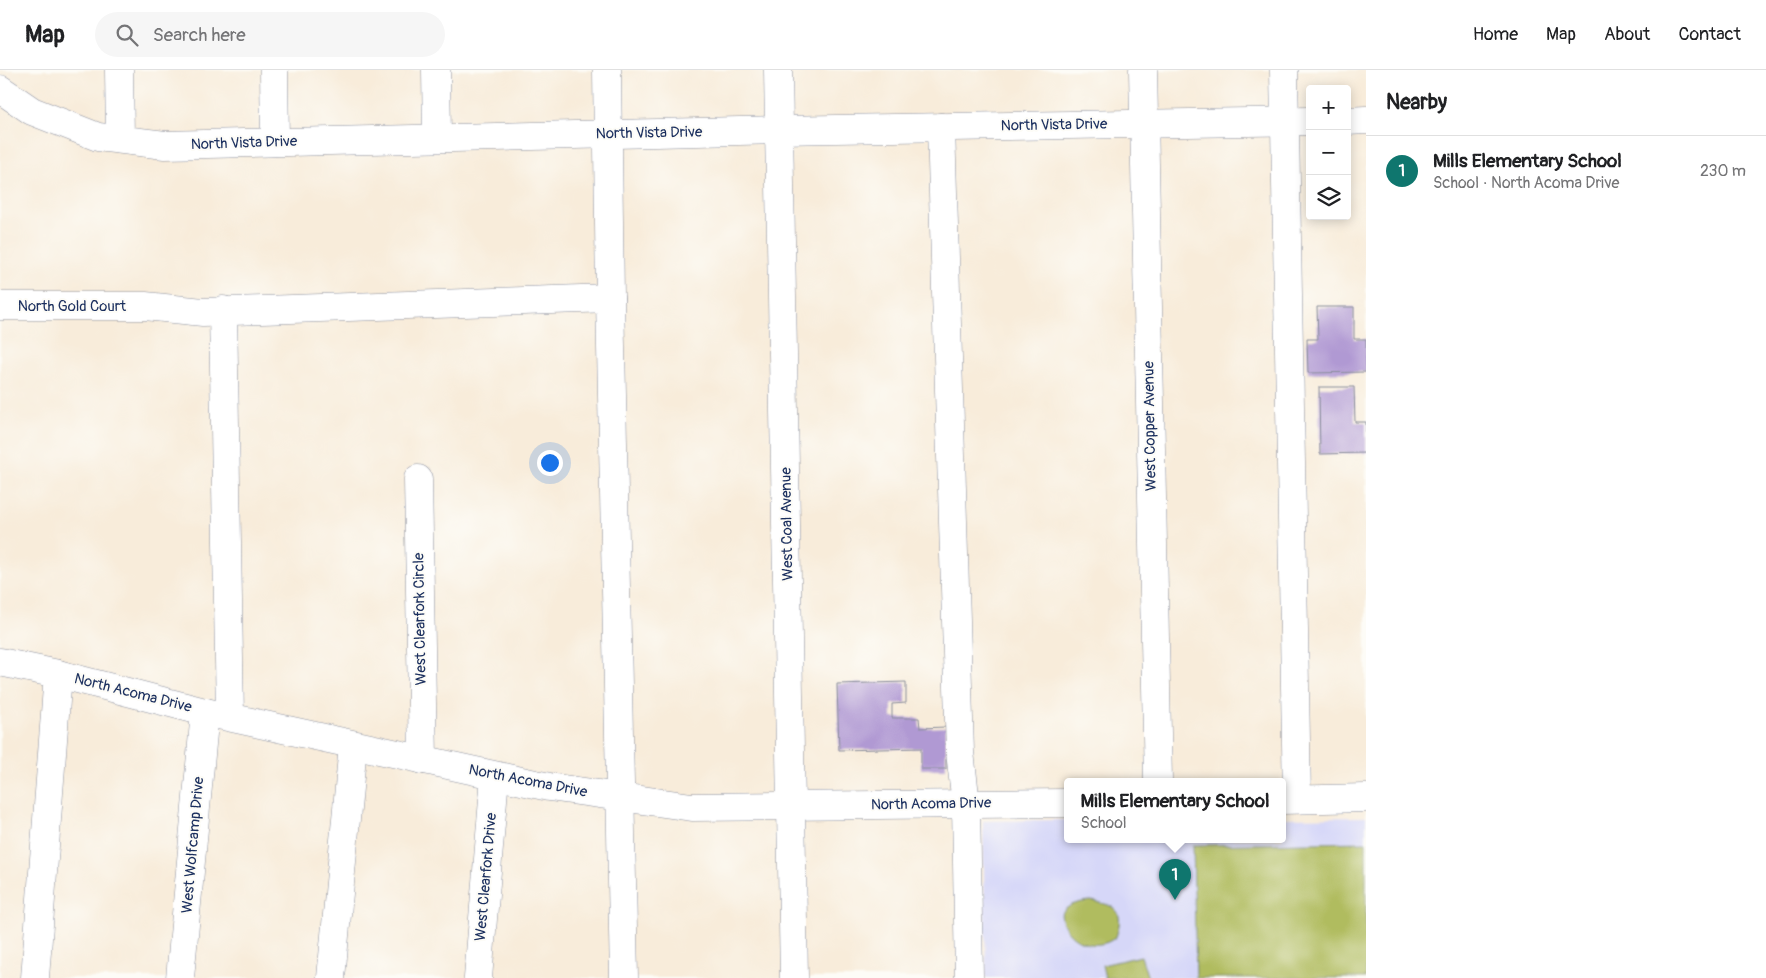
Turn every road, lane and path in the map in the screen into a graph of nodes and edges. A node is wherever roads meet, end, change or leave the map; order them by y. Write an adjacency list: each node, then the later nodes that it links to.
1 (119, 70): 17 (street)
2 (274, 70): 18 (street)
3 (436, 70): 16 (street)
4 (607, 70): 15 (street)
5 (778, 70): 14 (street, West Coal Avenue)
6 (1143, 70): 12 (street, West Copper Avenue)
7 (1284, 70): 11 (street)
8 (0, 89): 17 (street, North Vista Drive)
9 (1351, 120): 10 (street)
10 (1366, 120)
11 (1297, 121): 12 (street, North Vista Drive); 32 (street)
12 (1143, 123): 13 (street, North Vista Drive); 29 (street, West Copper Avenue)
13 (941, 127): 14 (street, North Vista Drive); 34 (street)
14 (778, 130): 15 (street, North Vista Drive); 35 (street, West Coal Avenue)
15 (608, 134): 16 (street, North Vista Drive); 19 (street)
16 (437, 137): 18 (street, North Vista Drive)
17 (120, 140): 18 (street, North Vista Drive)
18 (275, 142)
19 (610, 298): 21 (street, North Gold Court); 30 (street)
20 (0, 306): 21 (street, North Gold Court)
21 (223, 310): 25 (street, West Wolfcamp Drive)
22 (418, 478): 27 (street, West Clearfork Circle)
23 (0, 662): 24 (street, North Acoma Drive)
24 (58, 674): 25 (street, North Acoma Drive); 36 (street)
25 (218, 715): 26 (street, North Acoma Drive); 37 (street, West Wolfcamp Drive)
26 (352, 744): 27 (street, North Acoma Drive); 38 (street)
27 (423, 760): 28 (street, North Acoma Drive)
28 (495, 776): 30 (street, North Acoma Drive); 39 (street, West Clearfork Drive)
29 (1158, 778)
30 (620, 797): 35 (street, North Acoma Drive); 40 (street)
31 (1366, 798): 32 (street)
32 (1290, 799)
33 (1064, 803): 34 (street, North Acoma Drive)
34 (966, 804): 35 (street, North Acoma Drive); 42 (street)
35 (791, 806): 41 (street, West Coal Avenue)
36 (35, 978)
37 (180, 978)
38 (331, 978)
39 (478, 978)
40 (624, 978)
41 (794, 978)
42 (969, 978)

